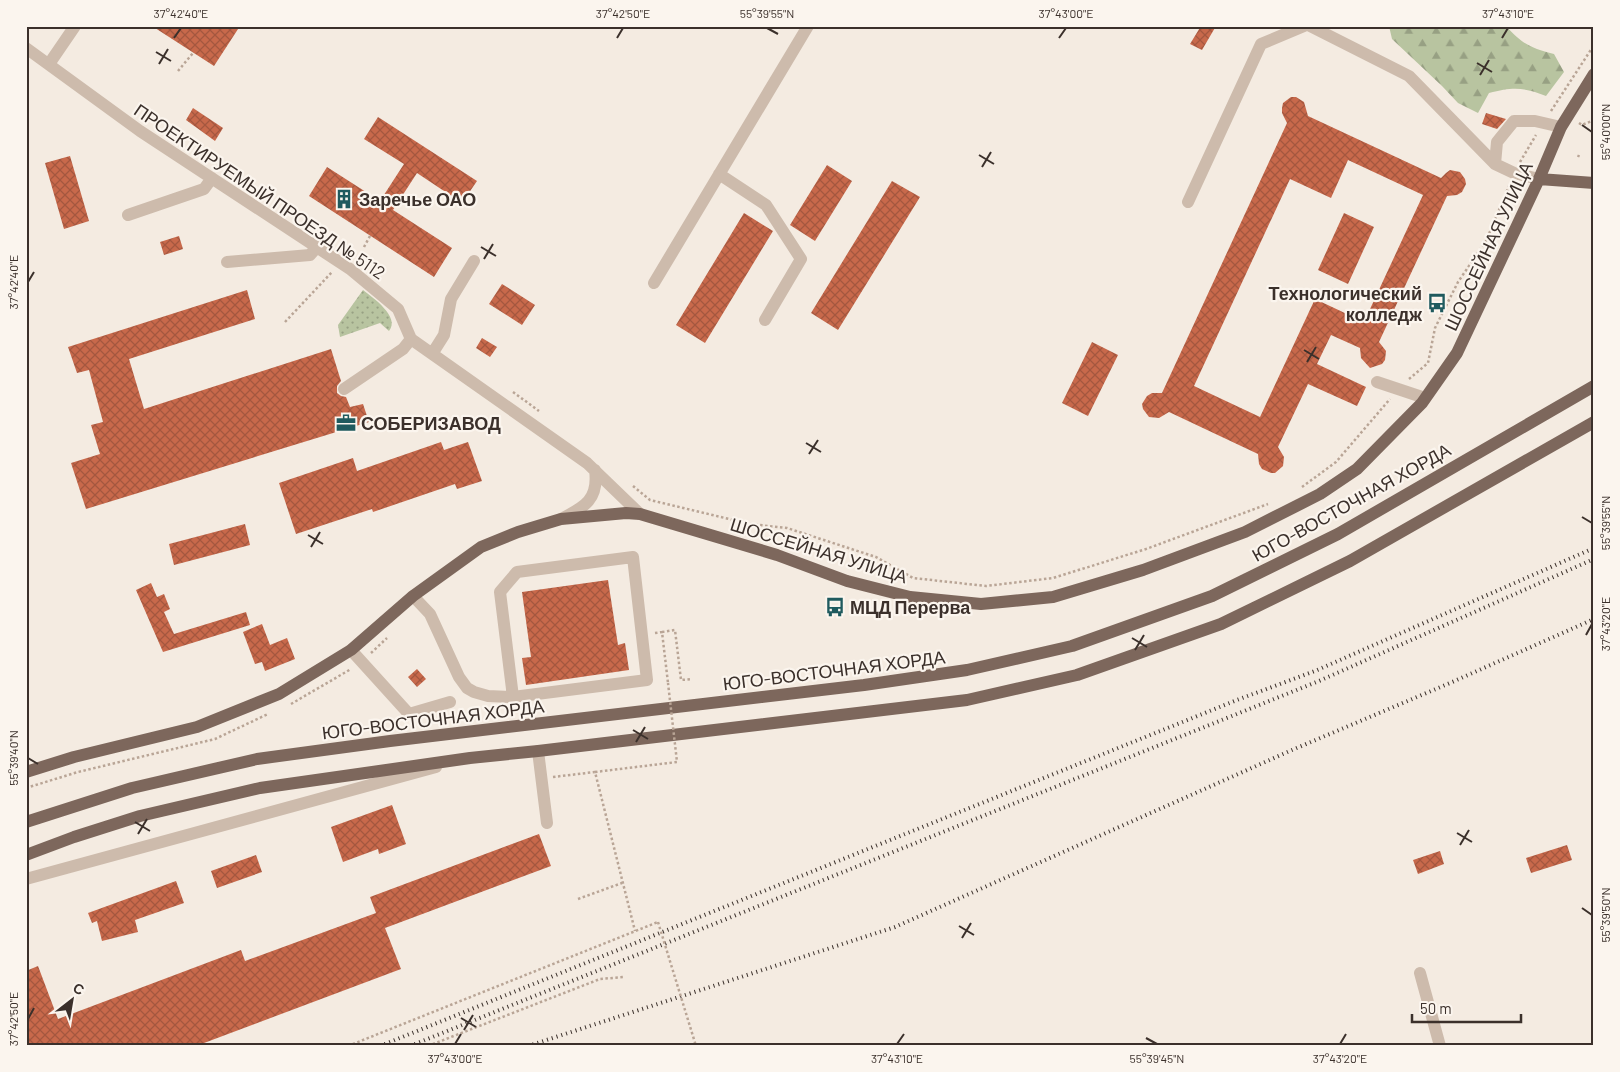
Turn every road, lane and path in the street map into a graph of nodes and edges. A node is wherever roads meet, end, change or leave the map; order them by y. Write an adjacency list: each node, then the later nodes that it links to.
1 (75, 26): 7 (street)
2 (808, 26): 14 (street)
3 (1304, 26): 19 (street)
4 (1310, 26): 13 (street)
5 (26, 48): 7 (street, ПРОЕКТИРУЕМЫЙ ПРОЕЗД № 5112)
6 (193, 53): 8 (path)
7 (50, 64): 15 (street, ПРОЕКТИРУЕМЫЙ ПРОЕЗД № 5112)
8 (178, 71)
9 (1594, 74): 12 (main road, ШОССЕЙНАЯ УЛИЦА)
10 (1594, 120): 11 (path)
11 (1582, 125)
12 (1561, 127): 13 (street); 16 (main road, ШОССЕЙНАЯ УЛИЦА)
13 (1495, 164): 16 (street)
14 (719, 174): 27 (street); 28 (street)
15 (212, 178): 20 (street); 22 (street, ПРОЕКТИРУЕМЫЙ ПРОЕЗД № 5112)
16 (1538, 179): 17 (main road); 36 (main road, ШОССЕЙНАЯ УЛИЦА)
17 (1594, 183)
18 (1505, 198): 35 (path)
19 (1188, 202)
20 (128, 215)
21 (370, 236): 23 (path)
22 (316, 247): 25 (street); 30 (street, ПРОЕКТИРУЕМЫЙ ПРОЕЗД № 5112)
23 (364, 247)
24 (474, 261): 31 (street)
25 (227, 262)
26 (333, 271): 29 (path)
27 (654, 283)
28 (764, 320)
29 (286, 322)
30 (411, 340): 31 (street); 34 (street)
31 (432, 354): 40 (street)
32 (1377, 382): 35 (street)
33 (1594, 386): 58 (main road, ЮГО-ВОСТОЧНАЯ ХОРДА)
34 (344, 389)
35 (1398, 389): 36 (street); 42 (path)
36 (1425, 398): 44 (main road, ШОССЕЙНАЯ УЛИЦА)
37 (532, 405): 38 (path)
38 (540, 412)
39 (1594, 422): 53 (main road)
40 (595, 470): 44 (street); 45 (street)
41 (628, 483): 43 (path)
42 (1298, 490)
43 (1273, 502)
44 (640, 514): 45 (main road, ШОССЕЙНАЯ УЛИЦА)
45 (561, 518): 46 (main road, ШОССЕЙНАЯ УЛИЦА)
46 (413, 596): 49 (main road, ШОССЕЙНАЯ УЛИЦА); 51 (street)
47 (662, 632): 50 (path)
48 (663, 642): 56 (path, bridge)
49 (351, 650): 52 (street); 55 (main road, ШОССЕЙНАЯ УЛИЦА)
50 (692, 679)
51 (513, 696): 51 (street)
52 (450, 702)
53 (538, 751): 54 (main road); 57 (street)
54 (470, 758): 60 (main road); 63 (street)
55 (26, 772)
56 (595, 772): 57 (path); 64 (path)
57 (542, 778): 59 (street)
58 (26, 822)
59 (547, 824)
60 (74, 837): 61 (main road); 62 (main road)
61 (26, 855)
62 (26, 865)
63 (26, 879)
64 (622, 883): 65 (path); 66 (path)
65 (578, 900)
66 (635, 931): 69 (path); 71 (path, bridge)
67 (1420, 973): 72 (street)
68 (624, 977): 70 (path)
69 (348, 1046)
70 (428, 1046)
71 (696, 1046)
72 (1440, 1046)

